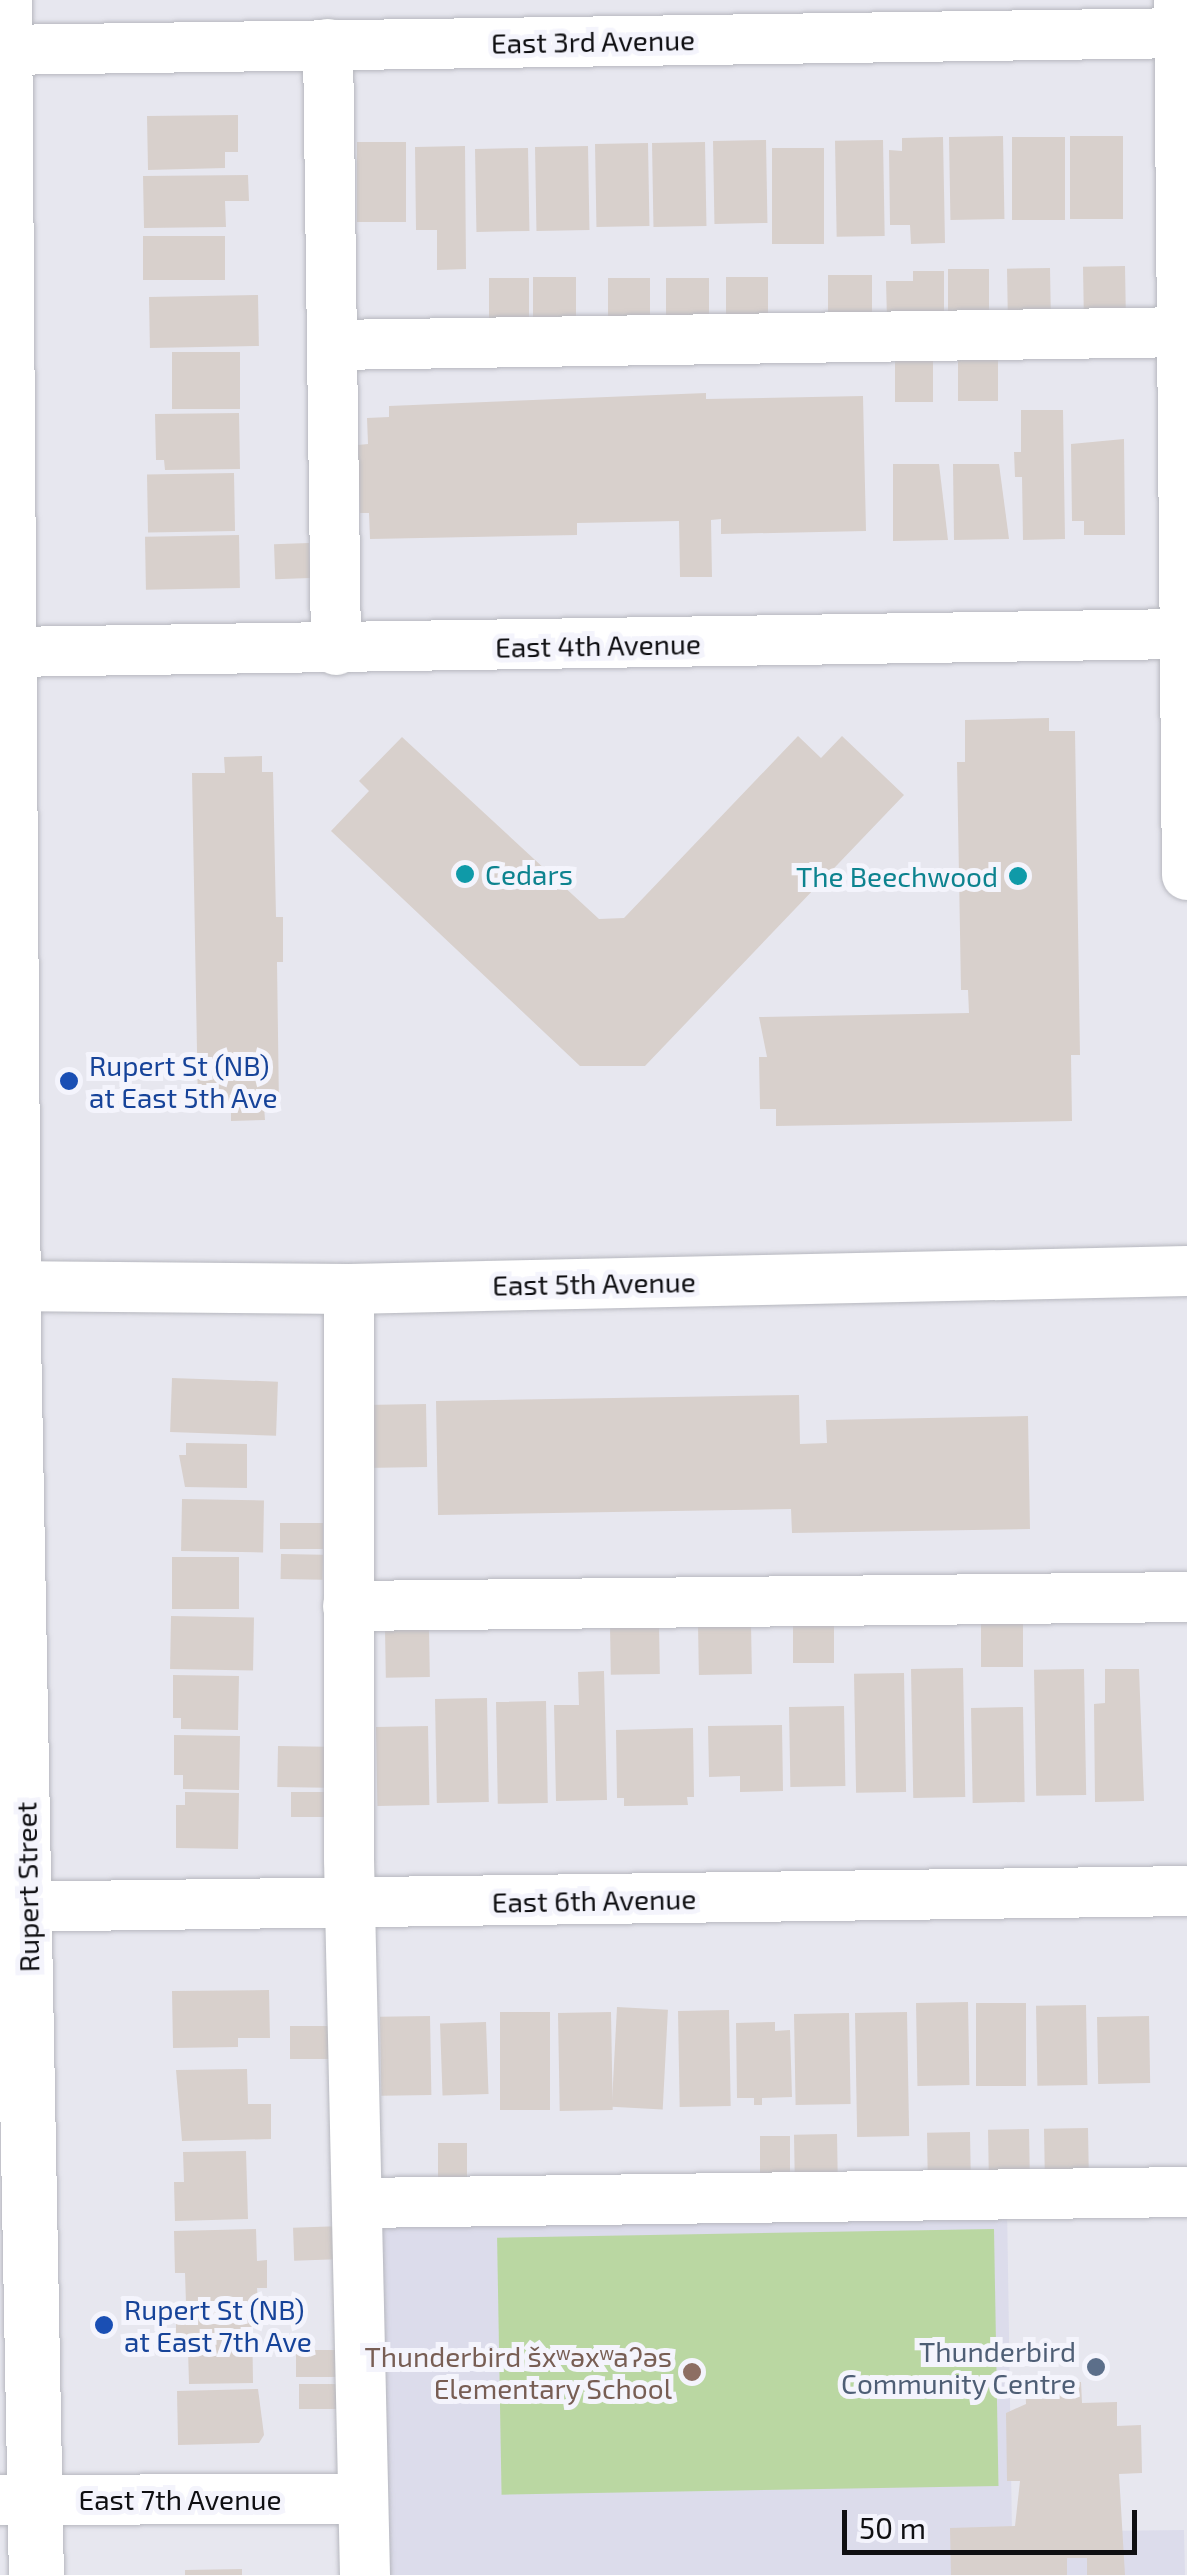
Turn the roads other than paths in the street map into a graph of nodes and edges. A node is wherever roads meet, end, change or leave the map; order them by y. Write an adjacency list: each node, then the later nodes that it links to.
1 (1182, 22): 3 (street, East 3rd Avenue); 4 (street)
2 (3, 33): 3 (street, East 3rd Avenue); 8 (main road, Rupert Street)
3 (328, 44): 5 (street)
4 (1184, 332): 5 (street); 6 (street)
5 (332, 345): 7 (street)
6 (1186, 634): 7 (street, East 4th Avenue); 9 (street)
7 (336, 650): 8 (street, East 4th Avenue)
8 (9, 652): 11 (main road, Rupert Street)
9 (1187, 876)
10 (1187, 1271): 12 (street, East 5th Avenue)
11 (7, 1286): 12 (street, East 5th Avenue); 17 (main road, Rupert Street)
12 (349, 1288): 14 (street)
13 (1187, 1597): 14 (street)
14 (348, 1606): 16 (street)
15 (1187, 1891): 16 (street, East 6th Avenue)
16 (352, 1903): 17 (street, East 6th Avenue); 19 (street)
17 (14, 1906): 20 (main road, Rupert Street)
18 (1187, 2192): 19 (street)
19 (358, 2203): 21 (street)
20 (17, 2499): 21 (street, East 7th Avenue); 22 (main road, Rupert Street)
21 (360, 2499): 23 (street)
22 (36, 2575)
23 (365, 2575)

